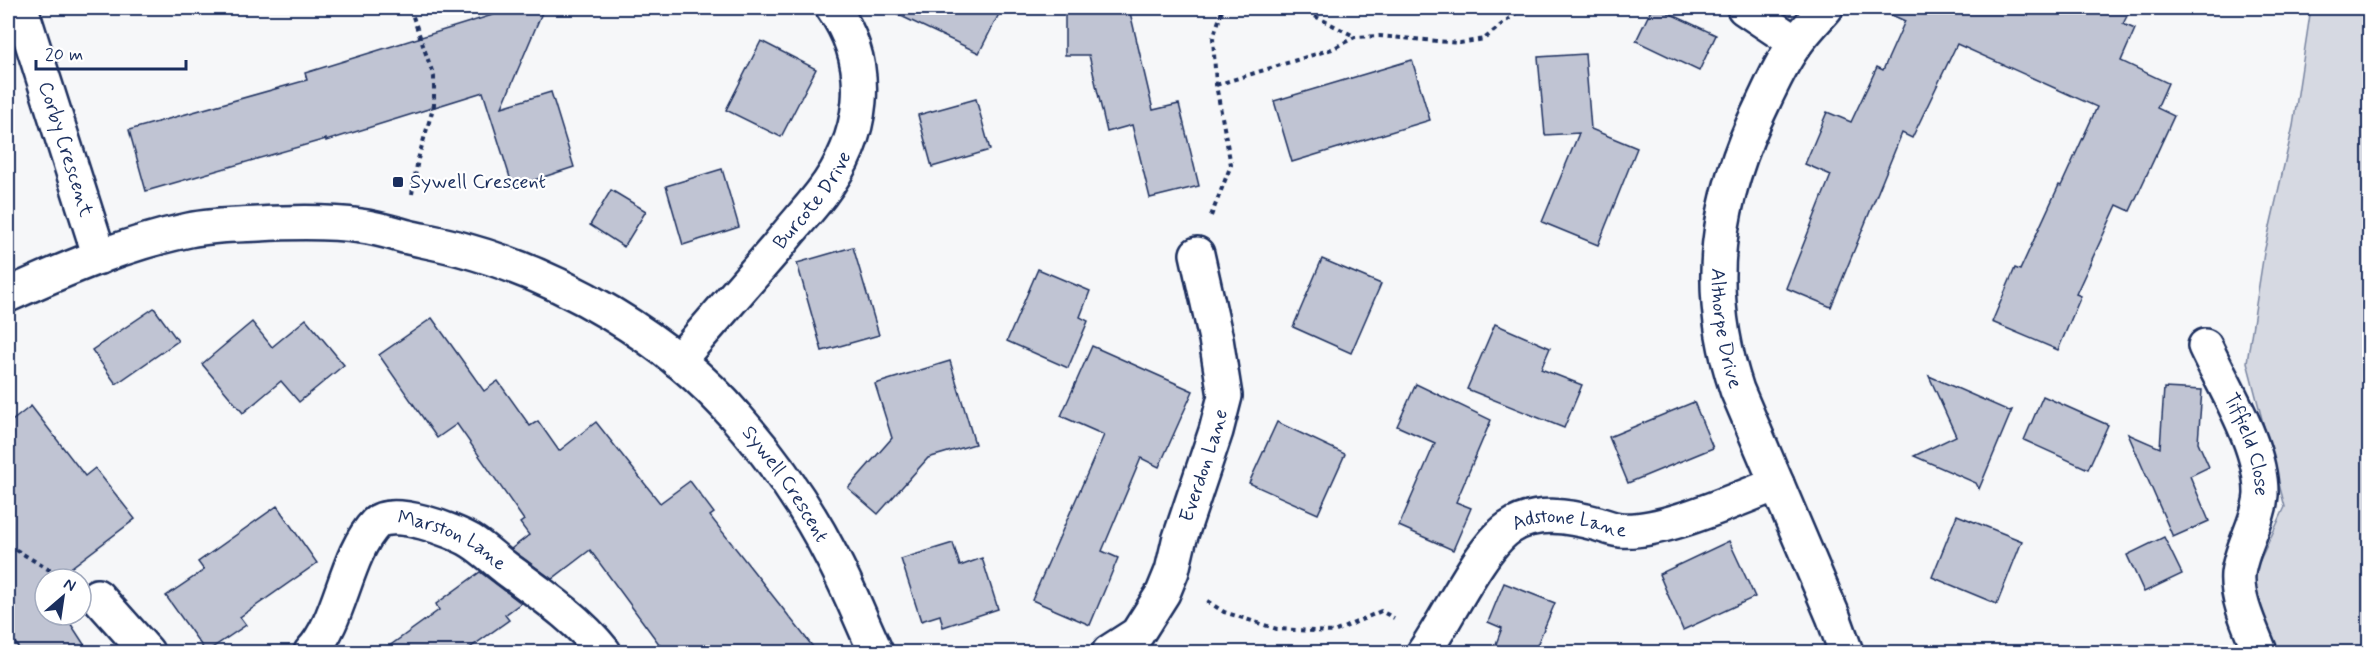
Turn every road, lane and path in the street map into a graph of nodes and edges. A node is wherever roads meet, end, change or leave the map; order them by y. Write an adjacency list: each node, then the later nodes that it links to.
1 (21, 8): 11 (street, Corby Crescent)
2 (410, 8): 13 (path)
3 (833, 8): 18 (street, Burcote Drive)
4 (1223, 8): 12 (path)
5 (1299, 8): 9 (path)
6 (1522, 8): 9 (path)
7 (1744, 8): 10 (street)
8 (1826, 8): 10 (street, Althorpe Drive)
9 (1355, 37): 12 (path)
10 (1796, 43): 19 (street, Althorpe Drive)
11 (20, 46): 15 (street, Corby Crescent)
12 (1216, 85): 14 (path)
13 (405, 236): 15 (street, Sywell Crescent); 18 (street, Sywell Crescent)
14 (1197, 254): 22 (street, Everdon Lane)
15 (100, 257): 16 (street, Sywell Crescent)
16 (8, 295)
17 (2205, 346): 31 (street, Tiffield Close)
18 (678, 361): 28 (street, Sywell Crescent)
19 (1777, 484): 24 (street, Adstone Lane); 30 (street, Althorpe Drive)
20 (8, 545): 21 (path)
21 (45, 567)
22 (1172, 571): 24 (path); 29 (street, Everdon Lane)
23 (97, 596): 25 (street)
24 (1429, 646)
25 (147, 652)
26 (311, 652): 27 (street, Marston Lane)
27 (604, 652)
28 (876, 652)
29 (1109, 652)
30 (1846, 652)
31 (2260, 652)

